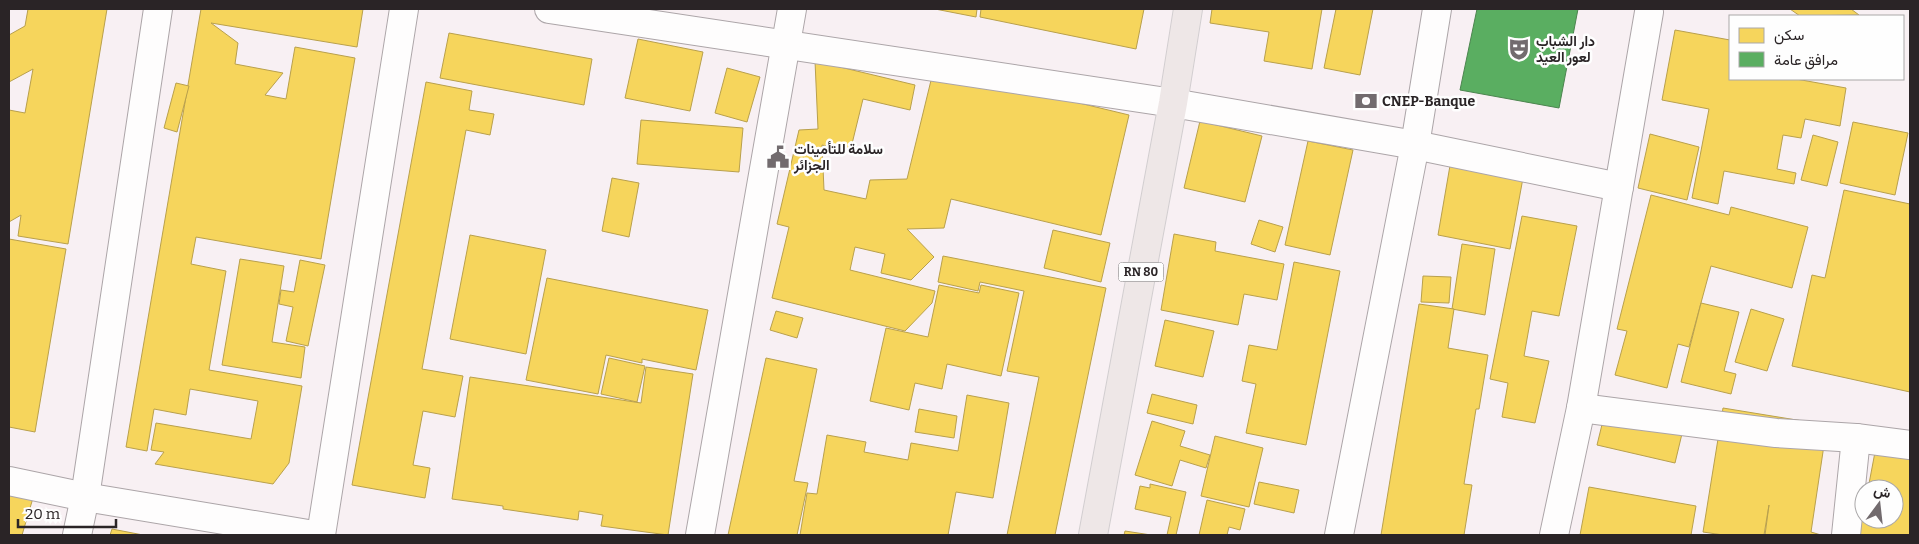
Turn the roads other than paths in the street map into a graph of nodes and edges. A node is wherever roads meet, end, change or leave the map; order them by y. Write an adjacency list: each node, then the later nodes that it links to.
1 (158, 9): 16 (street)
2 (404, 9): 19 (street)
3 (549, 9): 8 (street)
4 (792, 9): 8 (street)
5 (1188, 9): 9 (main road, RN 80)
6 (1437, 9): 10 (street)
7 (1649, 12): 11 (street)
8 (786, 44): 9 (street); 20 (street)
9 (1173, 103): 10 (street); 21 (main road, RN 80)
10 (1415, 145): 11 (street); 22 (street)
11 (1619, 187): 12 (street)
12 (1581, 408): 13 (street); 23 (street)
13 (1856, 438): 14 (street); 24 (street)
14 (1910, 445)
15 (9, 481): 16 (street)
16 (85, 497): 17 (street); 18 (street)
17 (77, 535)
18 (314, 535)
19 (321, 535)
20 (700, 535)
21 (1093, 535)
22 (1339, 535)
23 (1554, 535)
24 (1846, 535)

